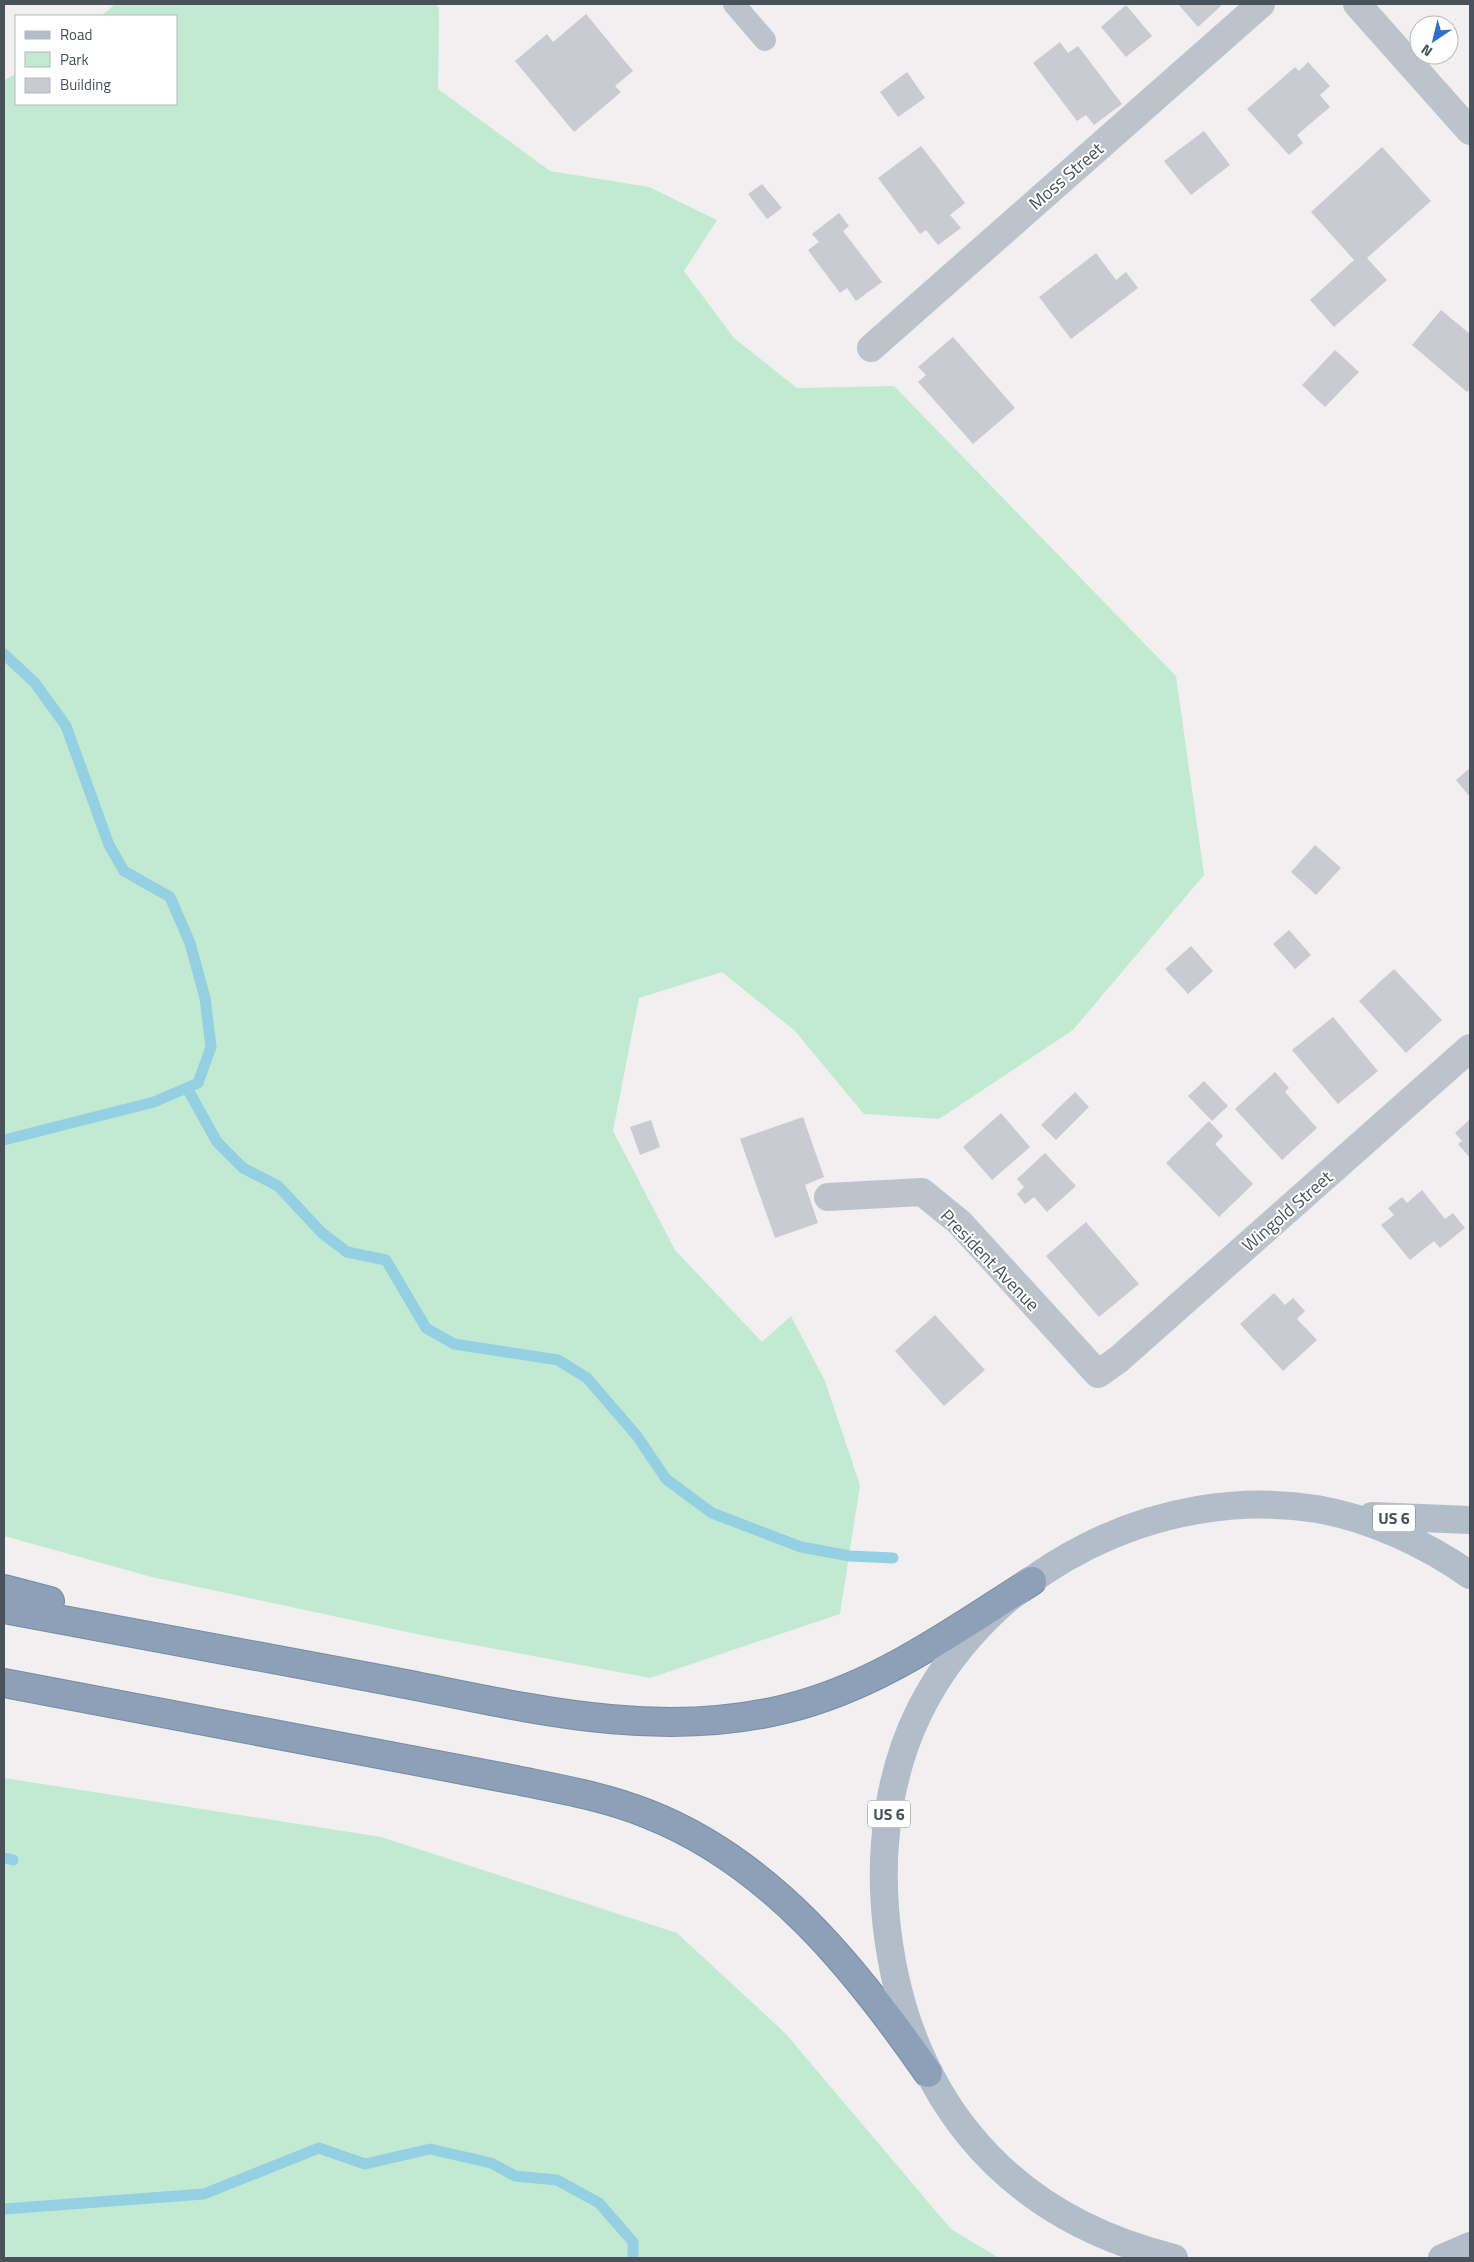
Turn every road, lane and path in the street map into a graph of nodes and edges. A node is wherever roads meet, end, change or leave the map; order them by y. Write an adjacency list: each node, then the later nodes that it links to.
1 (734, 4): 4 (lane)
2 (1261, 4): 6 (street, Moss Street)
3 (1357, 4): 5 (street)
4 (765, 40)
5 (1470, 131)
6 (871, 348)
7 (1470, 1048): 9 (street, Wingold Street)
8 (828, 1197): 9 (street, President Avenue)
9 (1101, 1371)
10 (1318, 1510): 11 (main road, US 6); 12 (main road); 13 (main road, US 6)
11 (1470, 1520)
12 (1470, 1575)
13 (1032, 1581): 16 (highway); 18 (main road, US 6)
14 (4, 1589): 16 (highway)
15 (4, 1609): 16 (highway)
16 (242, 1654)
17 (9, 1684): 18 (highway)
18 (928, 2073): 20 (main road, US 6)
19 (1470, 2246): 21 (main road)
20 (1174, 2258)
21 (1442, 2258)

